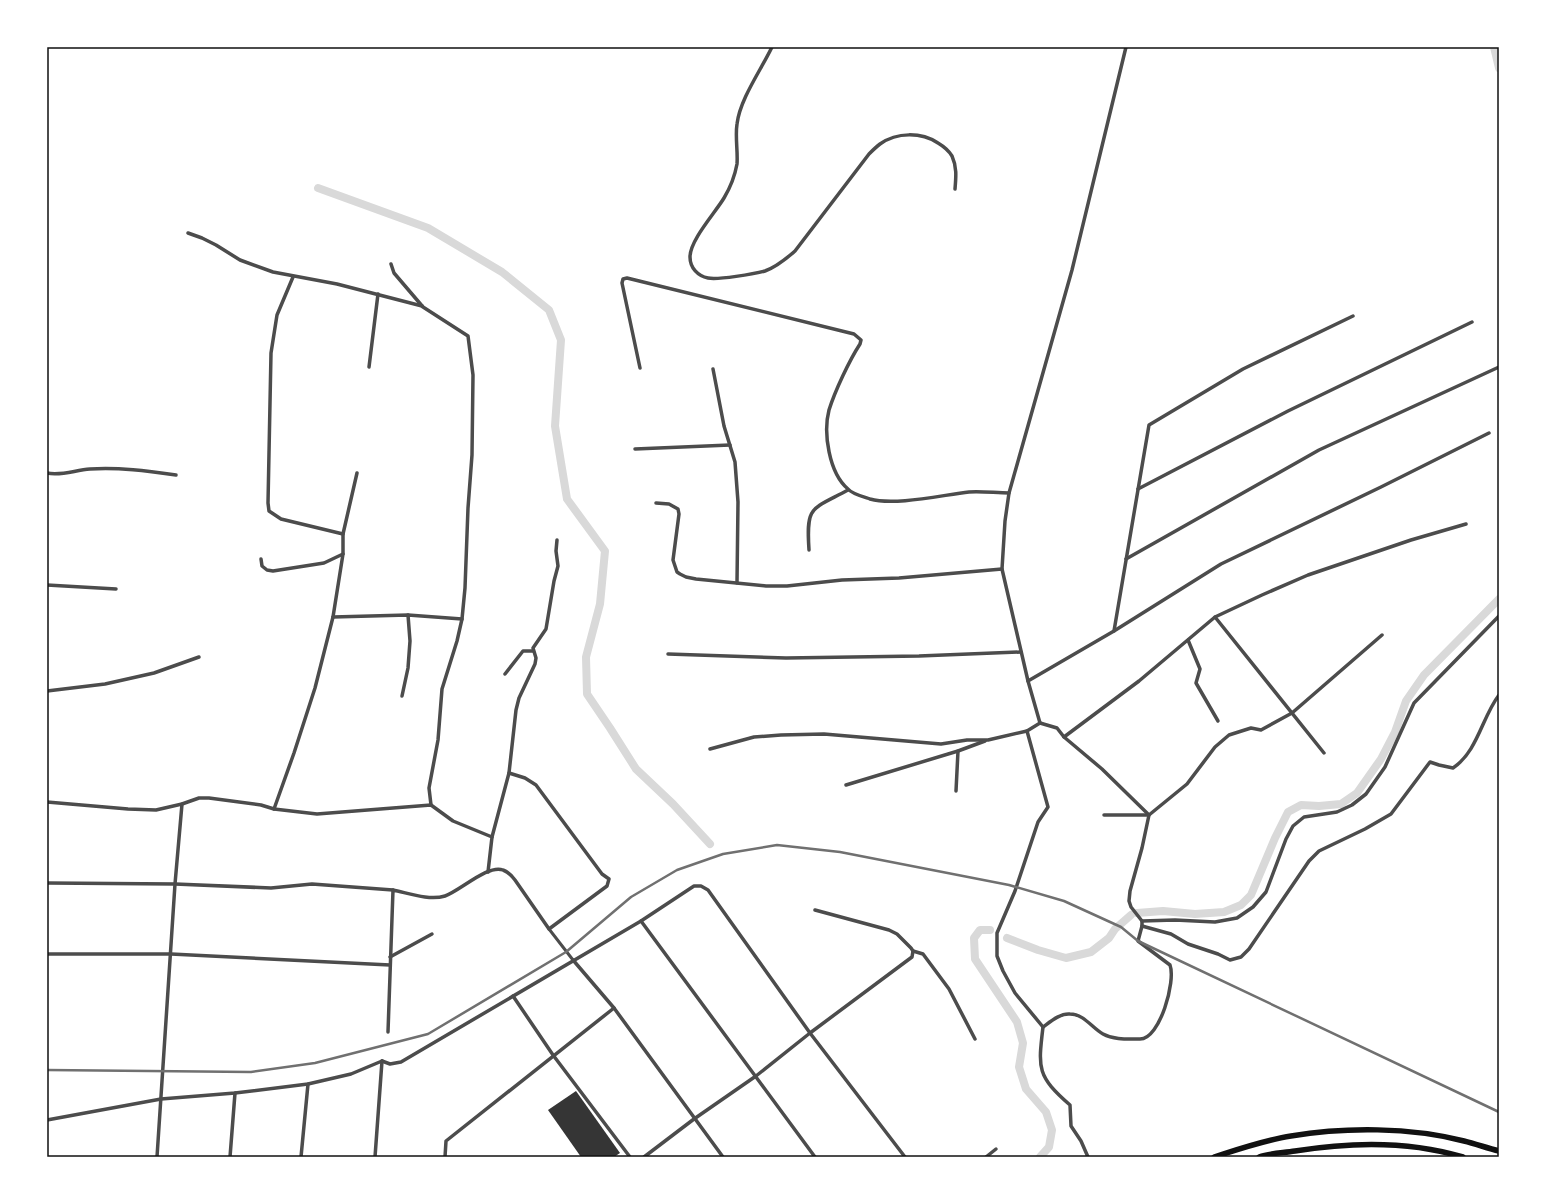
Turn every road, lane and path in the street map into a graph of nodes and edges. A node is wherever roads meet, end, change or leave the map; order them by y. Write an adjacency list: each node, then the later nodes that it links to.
1 (772, 47): 3 (street)
2 (1126, 47): 23 (street)
3 (955, 189)
4 (188, 233): 6 (street)
5 (391, 264): 8 (street)
6 (293, 277): 7 (street); 26 (street)
7 (378, 294): 8 (street); 11 (street)
8 (423, 307): 40 (street)
9 (1353, 316): 22 (street)
10 (1472, 322): 22 (street)
11 (369, 367)
12 (1499, 367): 31 (street)
13 (640, 368): 21 (street)
14 (713, 369): 16 (street)
15 (1489, 433): 41 (street)
16 (730, 444): 17 (street); 33 (street)
17 (636, 449)
18 (357, 472): 26 (street)
19 (47, 473): 20 (street)
20 (176, 474)
21 (848, 490): 23 (street); 28 (street)
22 (1138, 490): 31 (street)
23 (1009, 493): 32 (street)
24 (656, 503): 33 (street)
25 (1466, 524): 38 (street)
26 (343, 534): 29 (street)
27 (557, 540): 44 (street)
28 (809, 550)
29 (342, 554): 30 (street); 39 (street)
30 (260, 559)
31 (1126, 559): 41 (street)
32 (1002, 569): 33 (street); 45 (street)
33 (737, 583)
34 (47, 585): 35 (street)
35 (116, 589)
36 (408, 615): 39 (street); 40 (street); 52 (street)
37 (1499, 616): 78 (street)
38 (1215, 617): 43 (street); 53 (street)
39 (332, 618): 68 (street)
40 (462, 619): 67 (street)
41 (1114, 631): 49 (street)
42 (1382, 635): 53 (street)
43 (1188, 640): 54 (street); 57 (street)
44 (533, 651): 48 (street); 62 (street)
45 (1021, 652): 46 (street); 49 (street)
46 (668, 654)
47 (199, 657): 50 (street)
48 (505, 674)
49 (1028, 681): 55 (street)
50 (47, 691)
51 (1499, 695): 79 (street)
52 (402, 696)
53 (1292, 713): 61 (street); 70 (street)
54 (1218, 721)
55 (1040, 723): 56 (street); 57 (street)
56 (1027, 731): 58 (street); 90 (street)
57 (1064, 737): 70 (street)
58 (988, 740): 59 (street); 60 (street)
59 (710, 749)
60 (958, 751): 63 (street); 64 (street)
61 (1324, 753)
62 (509, 773): 71 (street); 80 (street)
63 (846, 785)
64 (956, 791)
65 (47, 802): 66 (street)
66 (182, 804): 68 (street); 74 (street)
67 (431, 805): 68 (street); 71 (street)
68 (274, 809)
69 (1104, 815): 70 (street)
70 (1149, 815): 78 (street)
71 (492, 837): 72 (street)
72 (488, 872): 75 (street); 80 (street)
73 (47, 883): 74 (street)
74 (175, 884): 75 (street); 84 (street)
75 (393, 890): 85 (street)
76 (815, 910): 82 (street)
77 (641, 921): 86 (street); 92 (street); 96 (street)
78 (1142, 921): 79 (street)
79 (1142, 926): 90 (street)
80 (549, 929): 86 (street)
81 (432, 934): 85 (street)
82 (913, 951): 92 (street); 93 (street)
83 (47, 954): 84 (street)
84 (171, 954): 87 (street); 99 (street)
85 (390, 957): 87 (street)
86 (573, 960): 88 (street); 89 (street)
87 (390, 965): 91 (street)
88 (513, 996): 94 (street); 95 (street)
89 (614, 1008): 94 (street); 100 (street)
90 (1042, 1027): 115 (street)
91 (388, 1032)
92 (810, 1033): 96 (street); 113 (street)
93 (976, 1039)
94 (553, 1055): 108 (street); 109 (street)
95 (382, 1061): 97 (street); 107 (street)
96 (756, 1076): 100 (street); 112 (street)
97 (308, 1084): 98 (street); 106 (street)
98 (235, 1093): 99 (street); 105 (street)
99 (161, 1099): 101 (street); 104 (street)
100 (694, 1119): 110 (street); 111 (street)
101 (47, 1120)
102 (996, 1149): 114 (street)
103 (1499, 1152): 116 (main road)
104 (156, 1157)
105 (230, 1157)
106 (301, 1157)
107 (375, 1157)
108 (445, 1157)
109 (630, 1157)
110 (644, 1157)
111 (723, 1157)
112 (815, 1157)
113 (905, 1157)
114 (986, 1157)
115 (1088, 1157)
116 (1214, 1157)
117 (1259, 1157): 118 (main road)
118 (1464, 1157)

